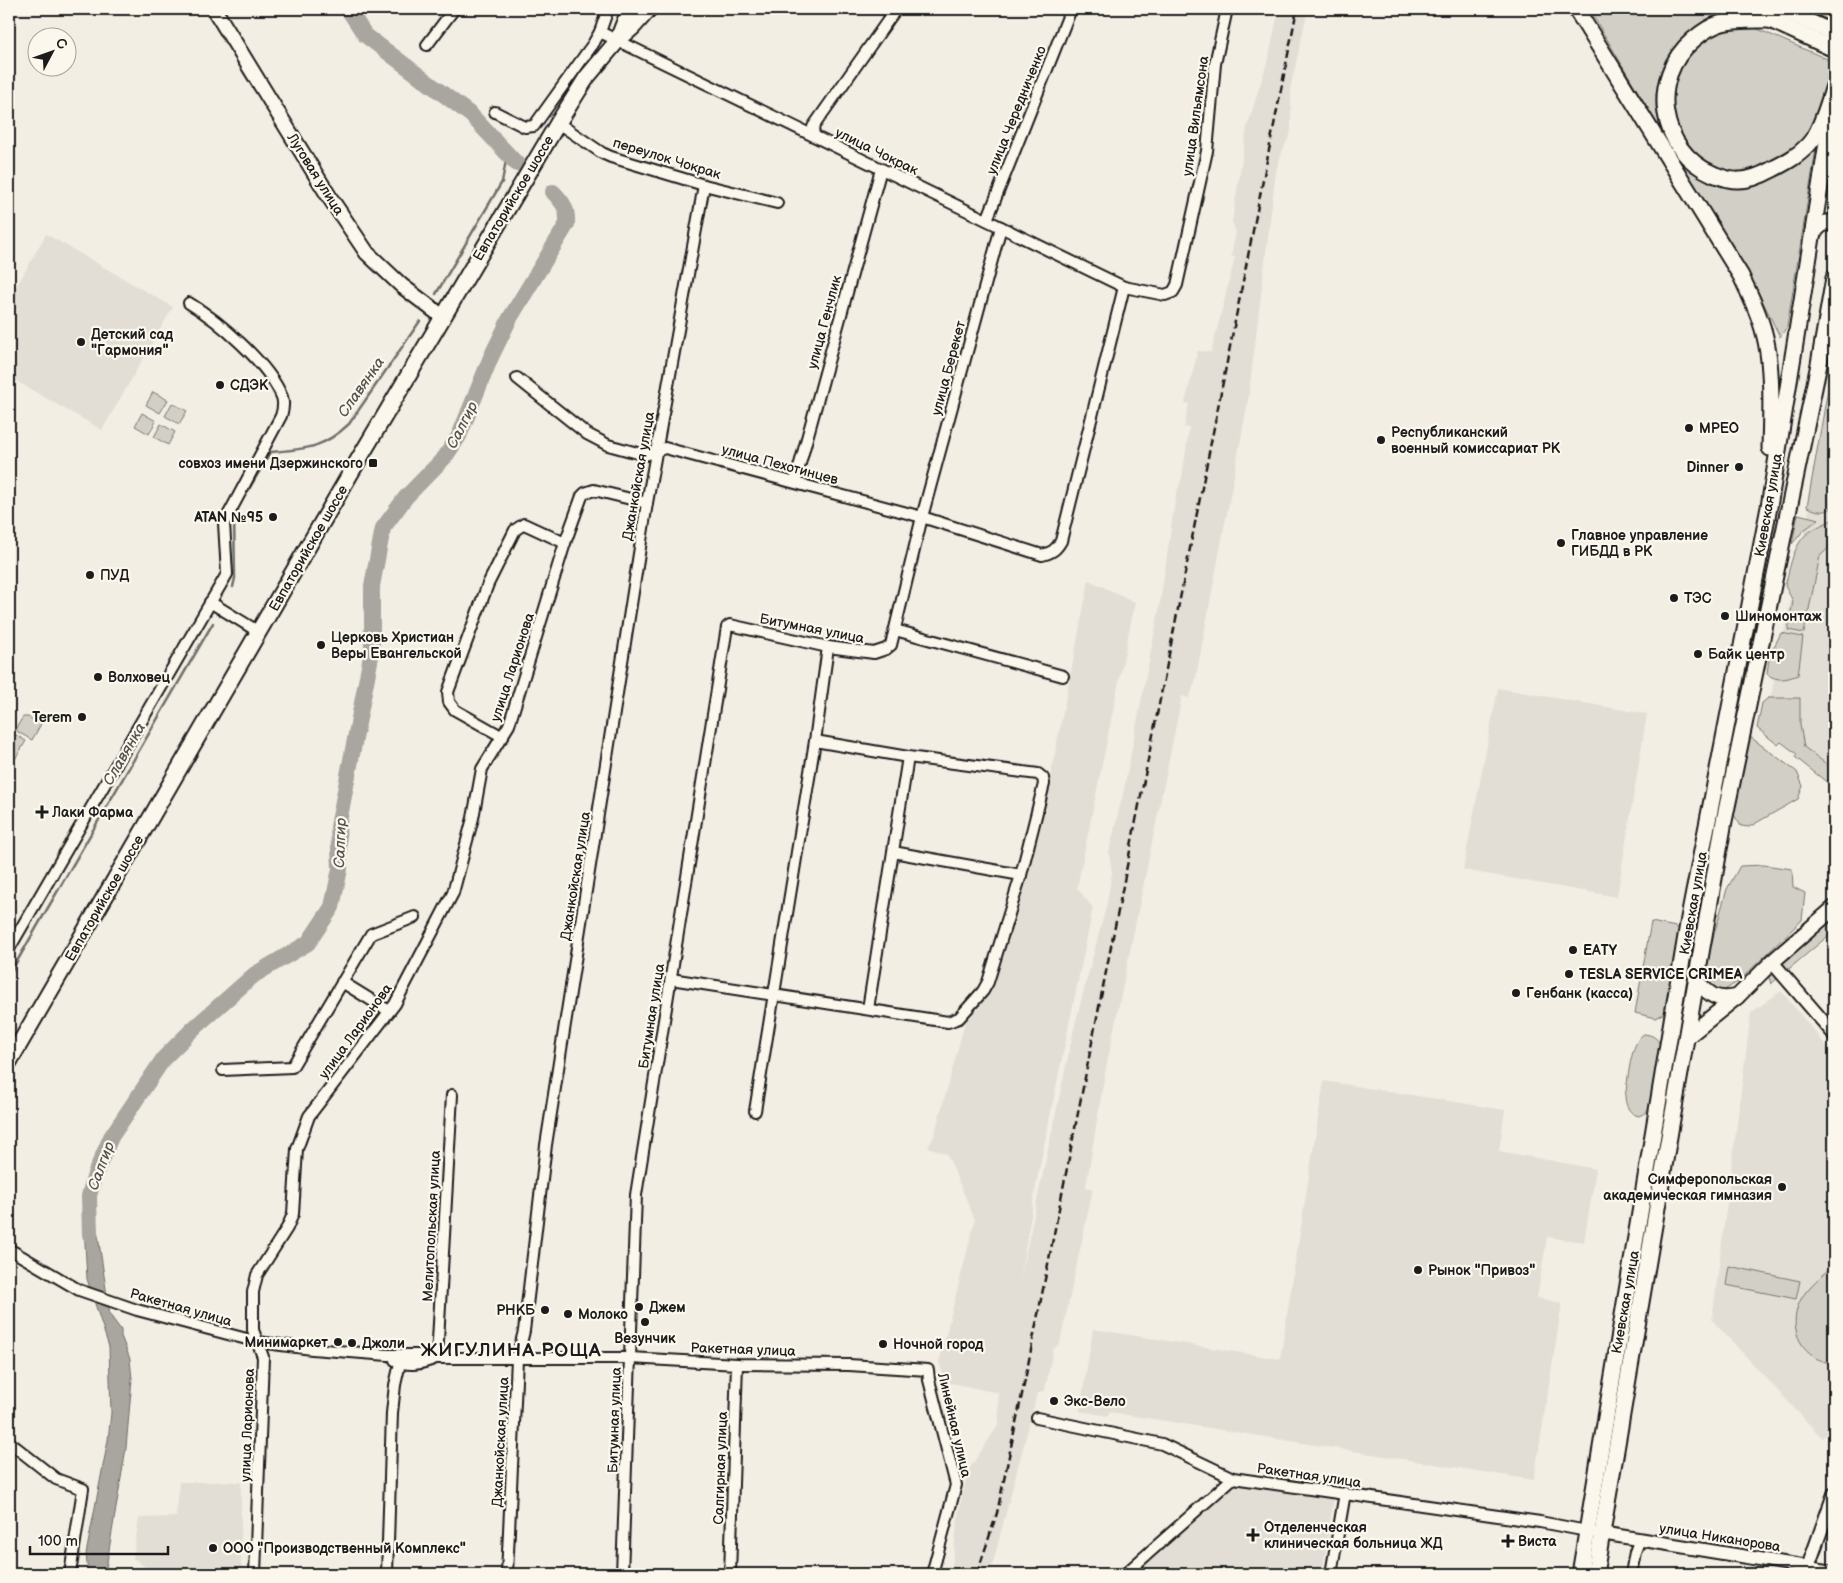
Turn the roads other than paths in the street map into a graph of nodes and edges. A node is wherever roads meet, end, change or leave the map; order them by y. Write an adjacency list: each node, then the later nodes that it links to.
1 (214, 9): 33 (main road, Луговая улица)
2 (454, 9): 15 (street)
3 (608, 9): 12 (street)
4 (633, 9): 14 (main road, Евпаторийское шоссе)
5 (649, 9): 14 (main road, Евпаторийское шоссе)
6 (896, 9): 21 (street)
7 (1071, 9): 25 (street, улица Чередниченко)
8 (1227, 9): 30 (street, улица Вильямсона)
9 (1576, 9): 38 (main road)
10 (1746, 9): 11 (main road)
11 (1784, 18): 13 (main road); 16 (main road); 17 (main road)
12 (600, 32): 14 (street, улица Чокрак); 19 (street)
13 (1834, 33)
14 (618, 40): 20 (main road, Евпаторийское шоссе); 21 (street, улица Чокрак)
15 (427, 45)
16 (1834, 49)
17 (1834, 86)
18 (1834, 99): 28 (main road, Киевская улица)
19 (495, 112)
20 (558, 122): 23 (street, переулок Чокрак); 33 (main road, Евпаторийское шоссе)
21 (814, 136): 22 (street, улица Чокрак)
22 (881, 169): 25 (street, улица Чокрак); 36 (street, улица Генчлик)
23 (704, 185): 24 (street, переулок Чокрак); 35 (street, Джанкойская улица)
24 (777, 203)
25 (987, 220): 27 (street, улица Чокрак)
26 (1834, 224): 28 (main road)
27 (1002, 227): 31 (street, улица Чокрак); 39 (street, улица Берекет)
28 (1813, 232): 38 (main road, Киевская улица)
29 (1834, 278): 48 (main road, Киевская улица)
30 (1177, 285): 31 (street, улица Чокрак)
31 (1124, 287): 39 (street, улица Пехотинцев)
32 (189, 303): 41 (street)
33 (443, 317): 43 (main road, Евпаторийское шоссе)
34 (517, 378): 35 (street, улица Пехотинцев)
35 (656, 451): 36 (street, улица Пехотинцев); 37 (street, Джанкойская улица)
36 (795, 482): 39 (street, улица Пехотинцев)
37 (647, 503): 40 (street, улица Ларионова); 76 (street, Джанкойская улица)
38 (1769, 507): 47 (main road, Киевская улица)
39 (922, 517): 42 (street, улица Берекет)
40 (565, 543): 49 (street, улица Ларионова); 49 (street)
41 (210, 602): 43 (street); 56 (street)
42 (895, 630): 45 (street, улица Берекет); 46 (street)
43 (260, 632): 68 (main road, Евпаторийское шоссе)
44 (828, 647): 45 (street, Битумная улица); 50 (street); 59 (street, Битумная улица)
45 (886, 649)
46 (1063, 676)
47 (1734, 683): 48 (street); 86 (main road, Киевская улица)
48 (1752, 686): 61 (main road, Киевская улица)
49 (503, 737): 65 (street, улица Ларионова)
50 (815, 741): 51 (street); 62 (street)
51 (908, 757): 52 (street); 53 (street)
52 (893, 852): 53 (street); 64 (street)
53 (1021, 875): 64 (street)
54 (1834, 908): 58 (main road)
55 (416, 917): 60 (street)
56 (12, 938): 57 (street)
57 (9, 949)
58 (1772, 962): 63 (main road); 66 (street)
59 (671, 979): 62 (street); 77 (street, Битумная улица)
60 (342, 982): 65 (street); 69 (street)
61 (1696, 982): 63 (main road); 67 (main road, Киевская улица)
62 (773, 994): 64 (street); 71 (street)
63 (1738, 996): 67 (main road)
64 (868, 1009)
65 (389, 1011): 73 (street, улица Ларионова)
66 (1834, 1034)
67 (1687, 1037): 86 (main road, Киевская улица)
68 (9, 1062)
69 (223, 1070)
70 (452, 1095): 75 (street, Мелитопольская улица)
71 (755, 1111)
72 (9, 1249): 73 (street, Ракетная улица)
73 (258, 1342): 74 (street, Ракетная улица); 91 (street, улица Ларионова)
74 (388, 1355): 75 (street, Ракетная улица); 78 (street, Ракетная улица)
75 (437, 1358): 76 (street, Ракетная улица); 78 (street, Ракетная улица)
76 (517, 1358): 77 (street, Ракетная улица); 93 (street, Джанкойская улица)
77 (630, 1358): 79 (street, Ракетная улица); 94 (street, Битумная улица)
78 (400, 1362): 92 (street)
79 (738, 1364): 80 (street, Ракетная улица); 95 (street, Салгирная улица)
80 (928, 1370): 96 (street, Линейная улица)
81 (1037, 1418): 83 (street, Ракетная улица)
82 (9, 1442): 90 (street)
83 (1233, 1478): 84 (street, Ракетная улица); 97 (street)
84 (1345, 1493): 86 (street, Ракетная улица); 98 (street)
85 (1834, 1494): 88 (street)
86 (1593, 1532): 87 (street, улица Никанорова); 99 (main road, Киевская улица); 100 (main road, Киевская улица)
87 (1640, 1539): 88 (street, улица Никанорова); 101 (street)
88 (1808, 1567): 89 (street, улица Никанорова)
89 (1834, 1571)
90 (70, 1574)
91 (255, 1574)
92 (387, 1574)
93 (507, 1574)
94 (622, 1574)
95 (730, 1574)
96 (932, 1574)
97 (1125, 1574)
98 (1331, 1574)
99 (1580, 1574)
100 (1595, 1574)
101 (1631, 1574)

